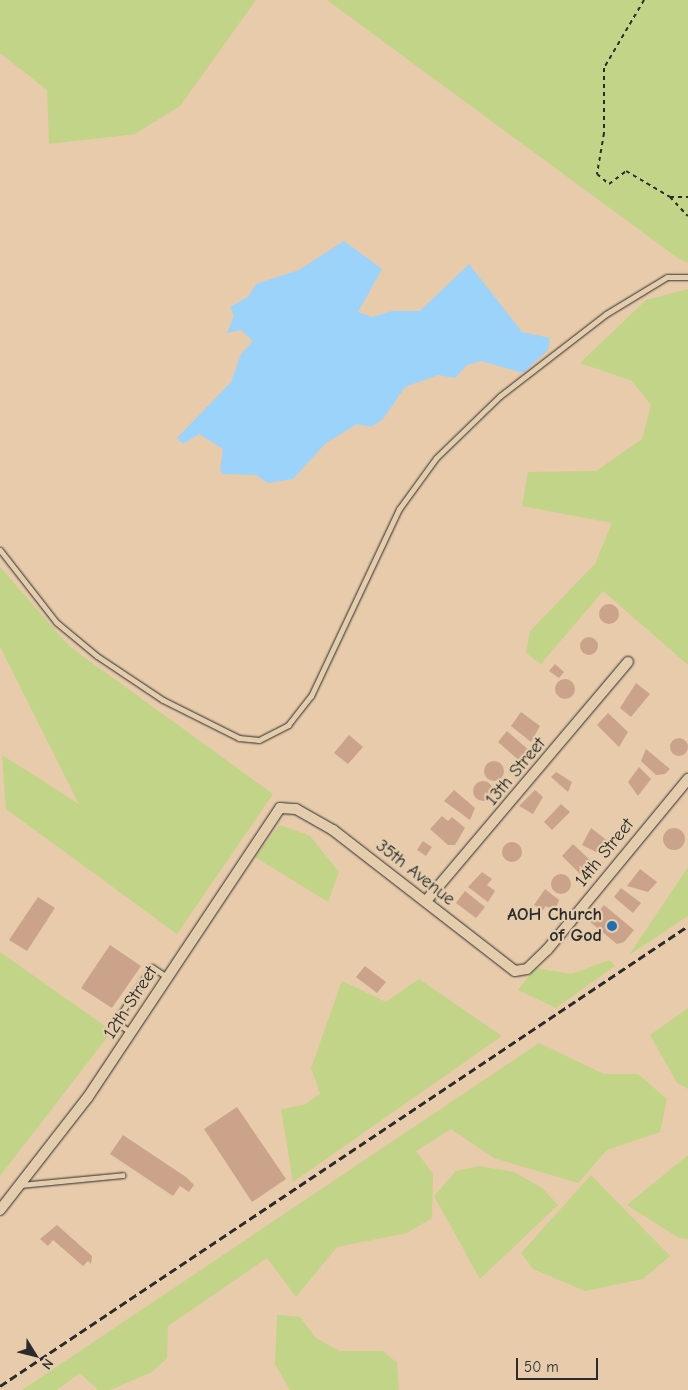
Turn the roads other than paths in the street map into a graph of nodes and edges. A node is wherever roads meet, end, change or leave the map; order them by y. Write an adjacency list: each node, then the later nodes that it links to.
1 (688, 277): 2 (lane)
2 (0, 550)
3 (628, 662): 6 (street, 13th Street)
4 (688, 779): 7 (street, 14th Street)
5 (280, 808): 6 (street, 35th Avenue); 8 (street, 12th Street)
6 (426, 901): 7 (street, 35th Avenue)
7 (527, 970)
8 (167, 977): 9 (street, 12th Street); 9 (lane)
9 (132, 1033): 11 (street, 12th Street)
10 (122, 1175): 11 (lane)
11 (19, 1185): 12 (street, 12th Street)
12 (0, 1210)

